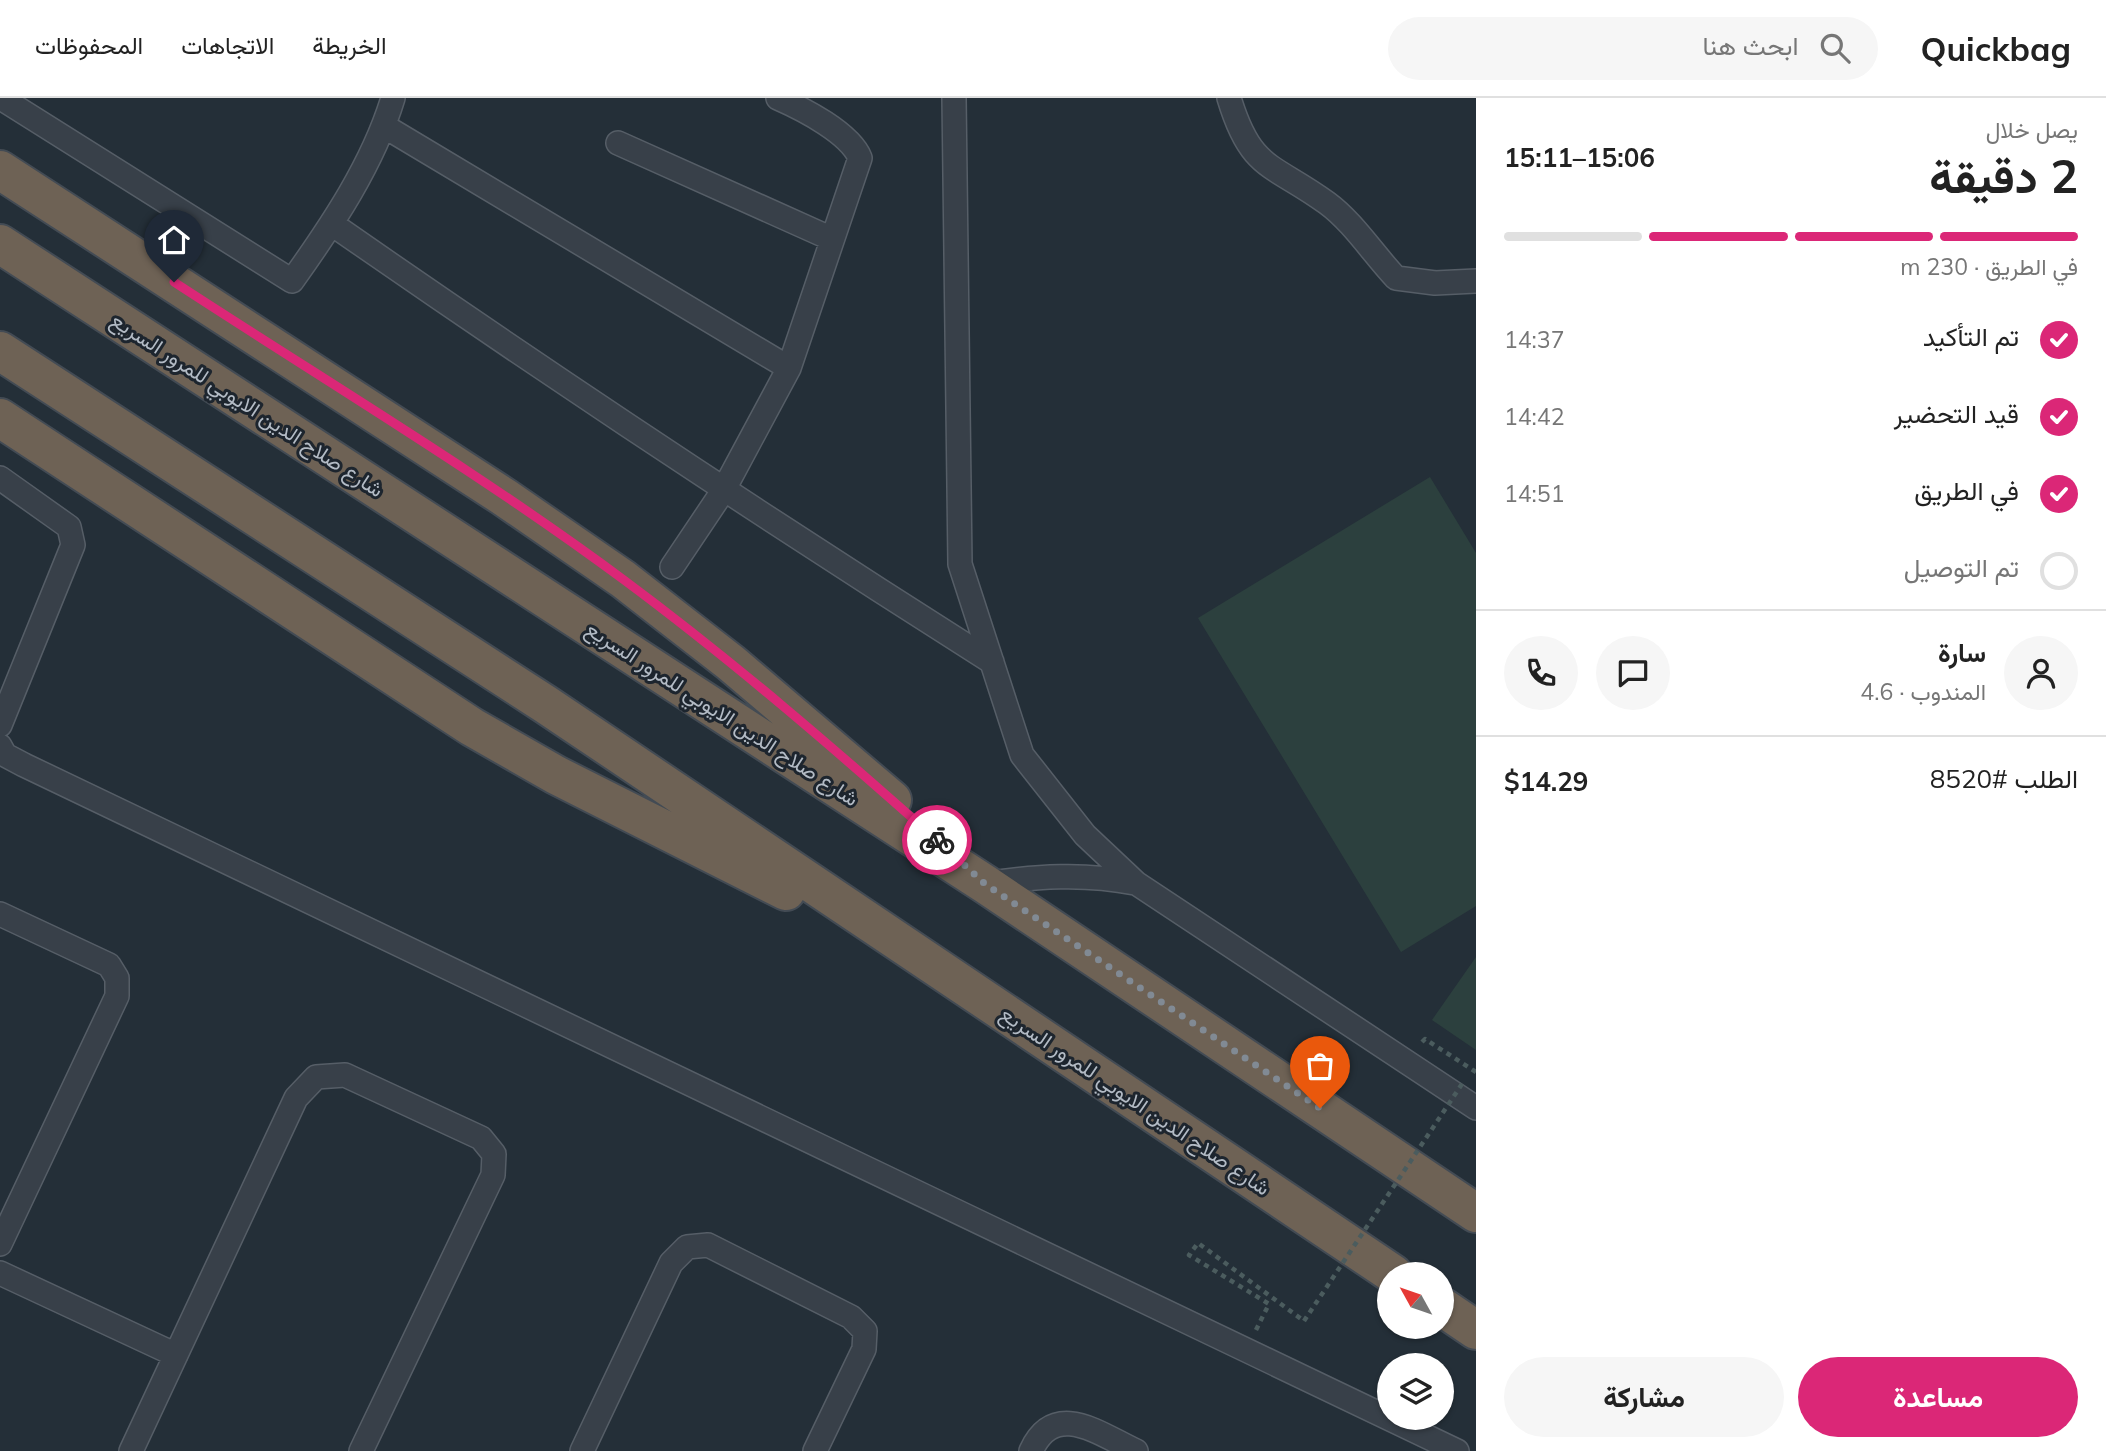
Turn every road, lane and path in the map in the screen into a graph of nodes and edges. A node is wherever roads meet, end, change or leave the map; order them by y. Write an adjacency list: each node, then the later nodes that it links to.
1 (1, 98): 9 (street)
2 (393, 98): 6 (street)
3 (778, 98): 10 (street)
4 (954, 98): 19 (street)
5 (1229, 98): 12 (street)
6 (384, 126): 9 (street); 14 (street)
7 (618, 143): 10 (street)
8 (0, 170): 23 (highway)
9 (332, 224): 17 (street)
10 (832, 239): 14 (street)
11 (6, 248): 23 (highway, شارع صلاح الدين الايوبي للمرور السريع)
12 (1476, 281)
13 (0, 351): 25 (highway, شارع صلاح الدين الايوبي للمرور السريع)
14 (789, 368): 17 (street)
15 (0, 418): 25 (highway)
16 (0, 478): 20 (street)
17 (723, 491): 18 (street); 19 (street)
18 (672, 568)
19 (992, 662): 22 (street)
20 (0, 725)
21 (0, 746): 36 (street)
22 (1136, 883): 23 (street); 27 (street)
23 (985, 884): 28 (highway, شارع صلاح الدين الايوبي للمرور السريع)
24 (0, 915): 29 (street)
25 (901, 944): 30 (highway, شارع صلاح الدين الايوبي للمرور السريع)
26 (1464, 1081): 32 (path, bridge)
27 (1476, 1108)
28 (1476, 1213)
29 (0, 1244)
30 (1377, 1263)
31 (0, 1273): 35 (street)
32 (1269, 1304)
33 (1456, 1316): 34 (street)
34 (1476, 1348)
35 (176, 1354): 37 (street); 38 (street)
36 (1443, 1448)
37 (131, 1451)
38 (361, 1451)
39 (582, 1451): 40 (street)
40 (815, 1451)
41 (1031, 1451): 42 (street)
42 (1136, 1451)

